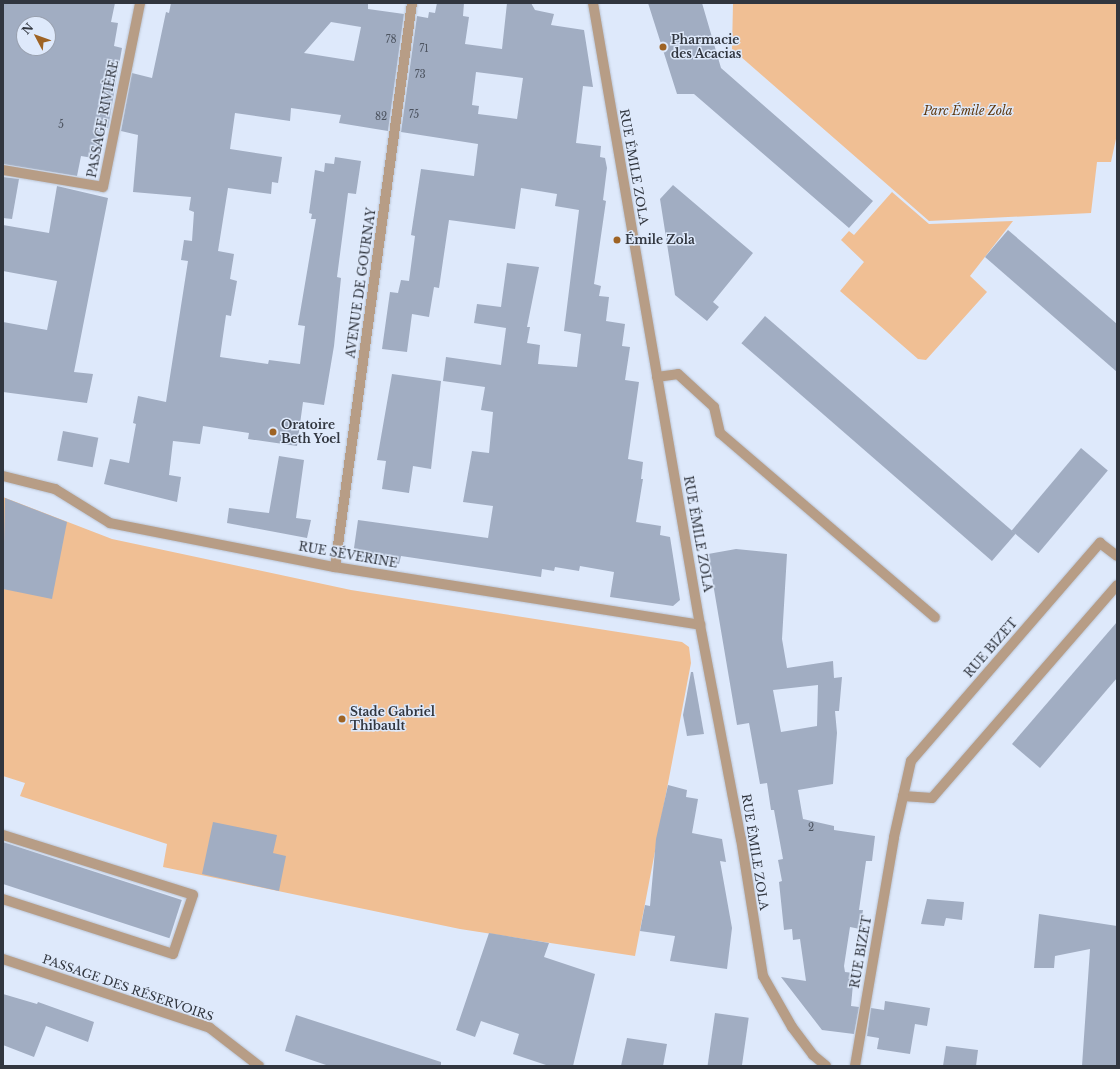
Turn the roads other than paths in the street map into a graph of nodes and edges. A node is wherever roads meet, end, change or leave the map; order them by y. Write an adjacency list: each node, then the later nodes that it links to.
1 (140, 3): 4 (street, PASSAGE RIVIÈRE)
2 (412, 3): 8 (street, AVENUE DE GOURNAY)
3 (593, 3): 5 (street, RUE ÉMILE ZOLA)
4 (3, 170)
5 (657, 377): 10 (street); 11 (street, RUE ÉMILE ZOLA)
6 (3, 476): 8 (street, RUE SÉVERINE)
7 (1117, 556): 12 (street, RUE BIZET)
8 (335, 567): 11 (street, RUE SÉVERINE)
9 (1117, 584): 12 (street)
10 (935, 617)
11 (700, 625): 17 (street, RUE ÉMILE ZOLA)
12 (903, 796): 18 (street, RUE BIZET)
13 (3, 835): 14 (street)
14 (3, 898)
15 (3, 959): 16 (street, PASSAGE DES RÉSERVOIRS)
16 (259, 1066)
17 (826, 1066)
18 (855, 1066)

